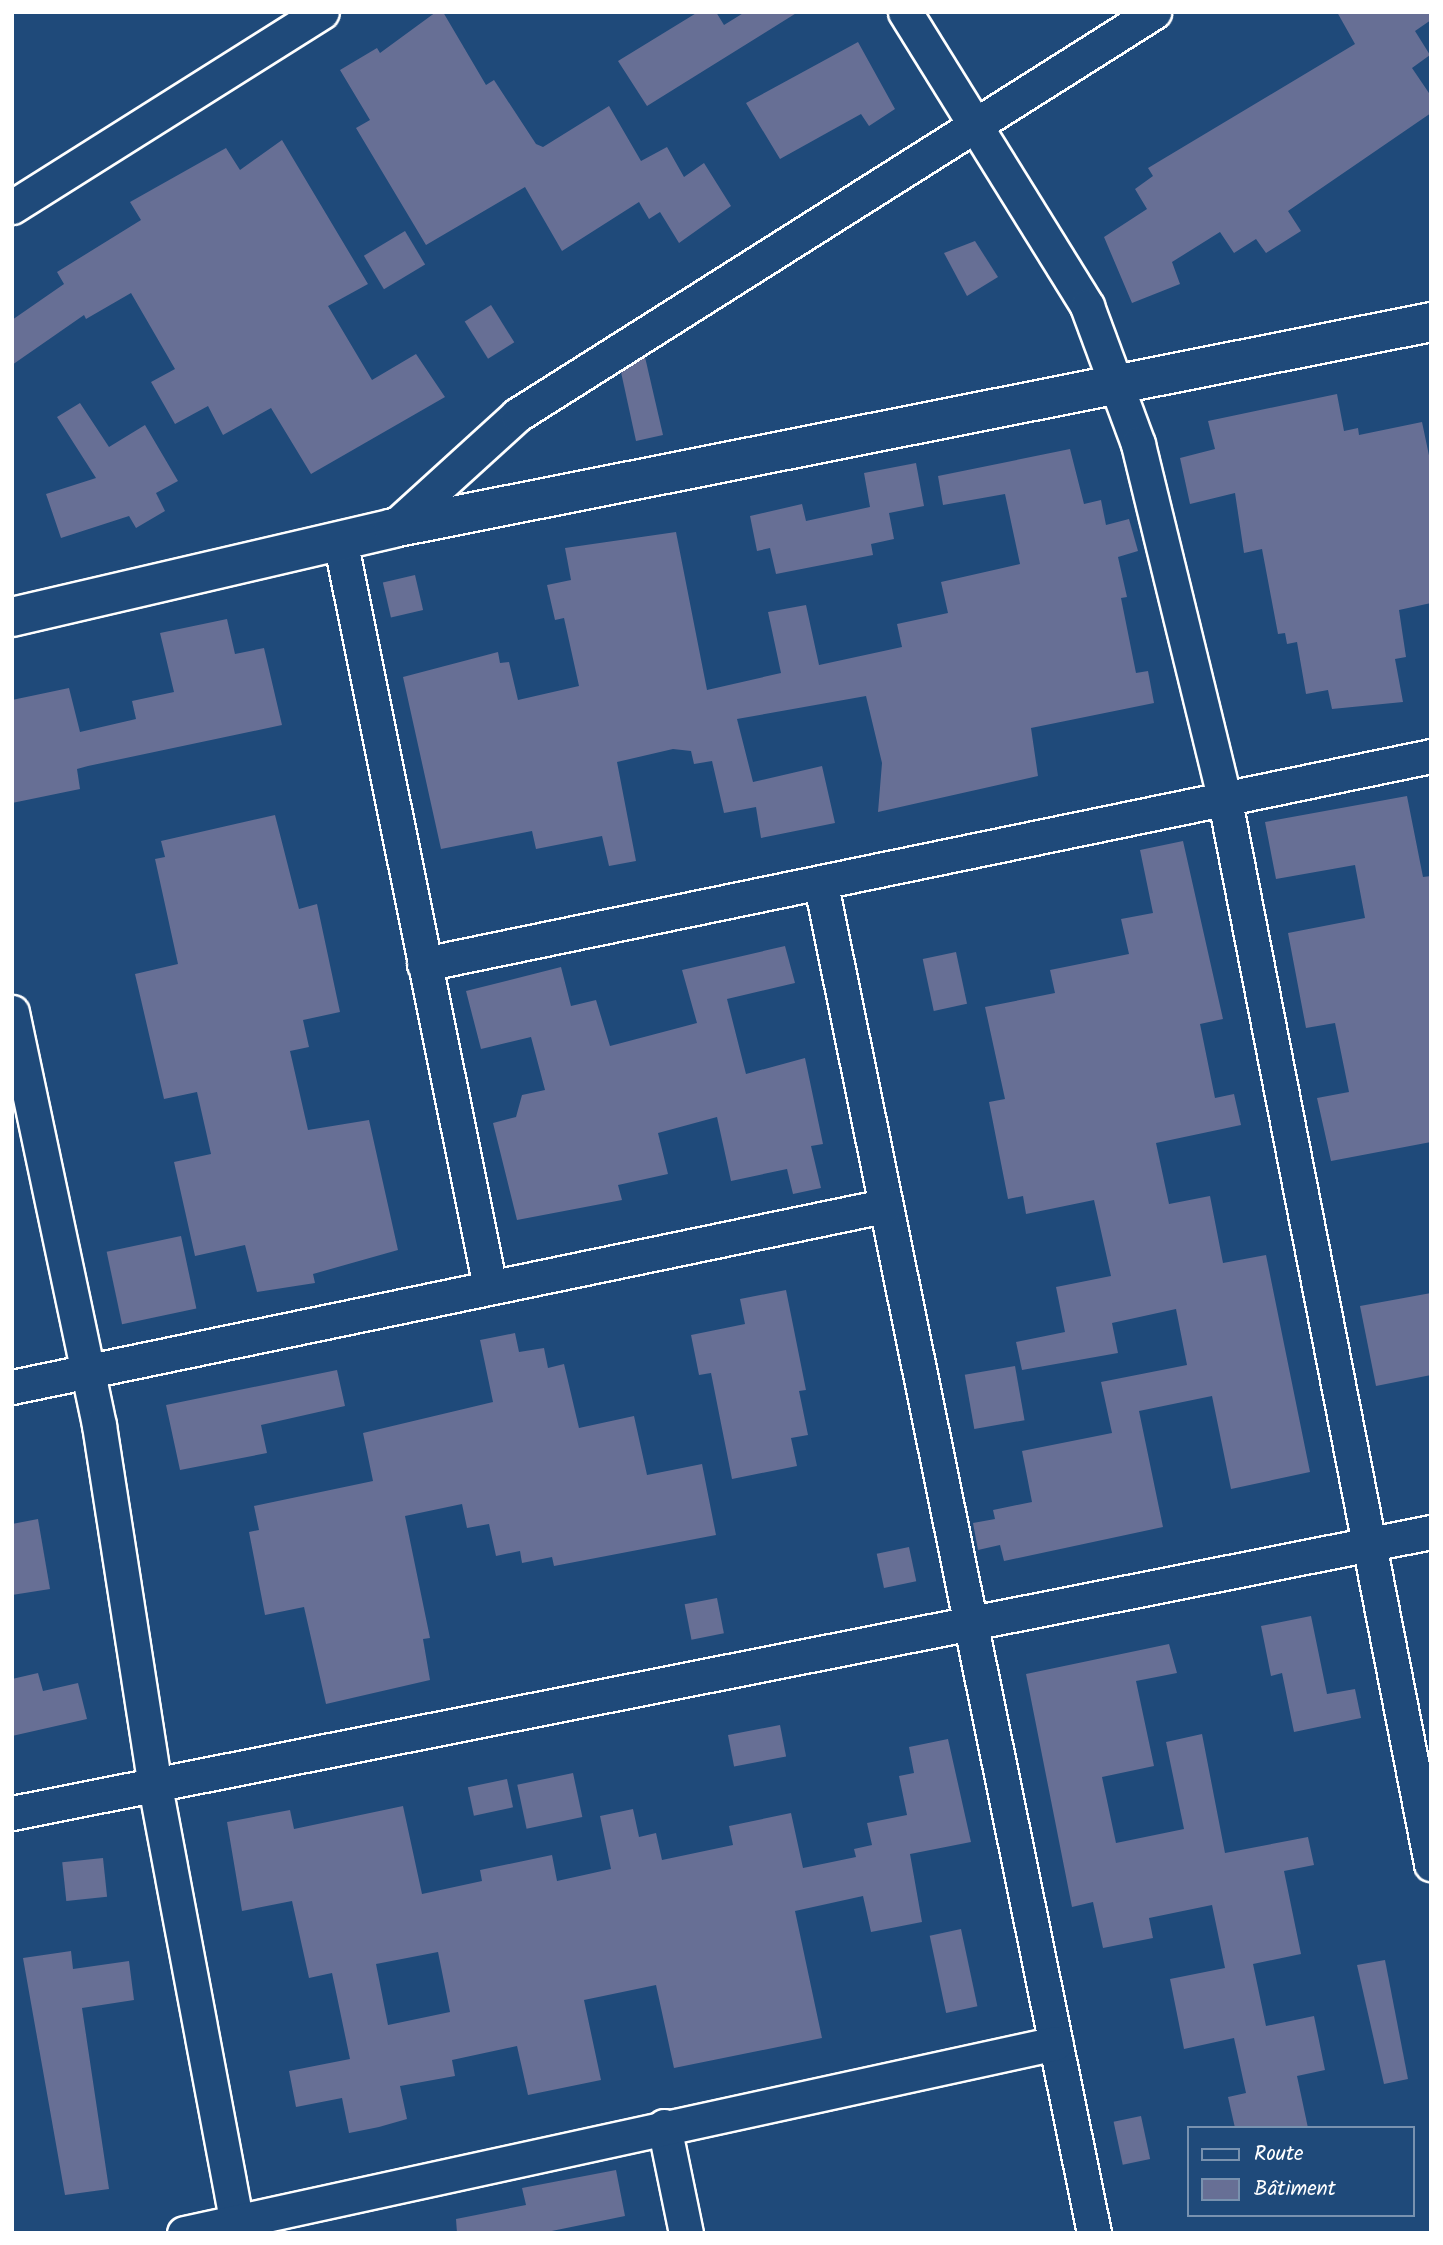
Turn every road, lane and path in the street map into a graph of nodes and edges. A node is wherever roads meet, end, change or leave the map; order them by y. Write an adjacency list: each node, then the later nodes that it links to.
1 (322, 12): 5 (street)
2 (905, 12): 4 (street)
3 (1154, 12): 4 (street)
4 (977, 126): 7 (street); 8 (street)
5 (12, 207)
6 (1431, 322): 7 (street)
7 (1121, 385): 8 (street); 12 (street)
8 (393, 528): 9 (street)
9 (340, 540): 10 (street); 14 (street)
10 (12, 617)
11 (1431, 756): 12 (street)
12 (1225, 801): 13 (street); 21 (street)
13 (821, 885): 14 (street); 16 (street)
14 (424, 964): 17 (street)
15 (12, 1012): 18 (street)
16 (884, 1206): 17 (street); 22 (street)
17 (490, 1287): 18 (street)
18 (88, 1372): 19 (street); 23 (street)
19 (12, 1387)
20 (1431, 1532): 21 (street)
21 (1370, 1544): 22 (street); 25 (street)
22 (971, 1622): 23 (street); 26 (street)
23 (155, 1786): 24 (street); 28 (street)
24 (12, 1813)
25 (1431, 1864)
26 (1056, 2043): 27 (street); 31 (street)
27 (664, 2126): 28 (street); 30 (street)
28 (238, 2228): 29 (street)
29 (184, 2233)
30 (686, 2233)
31 (1094, 2233)

